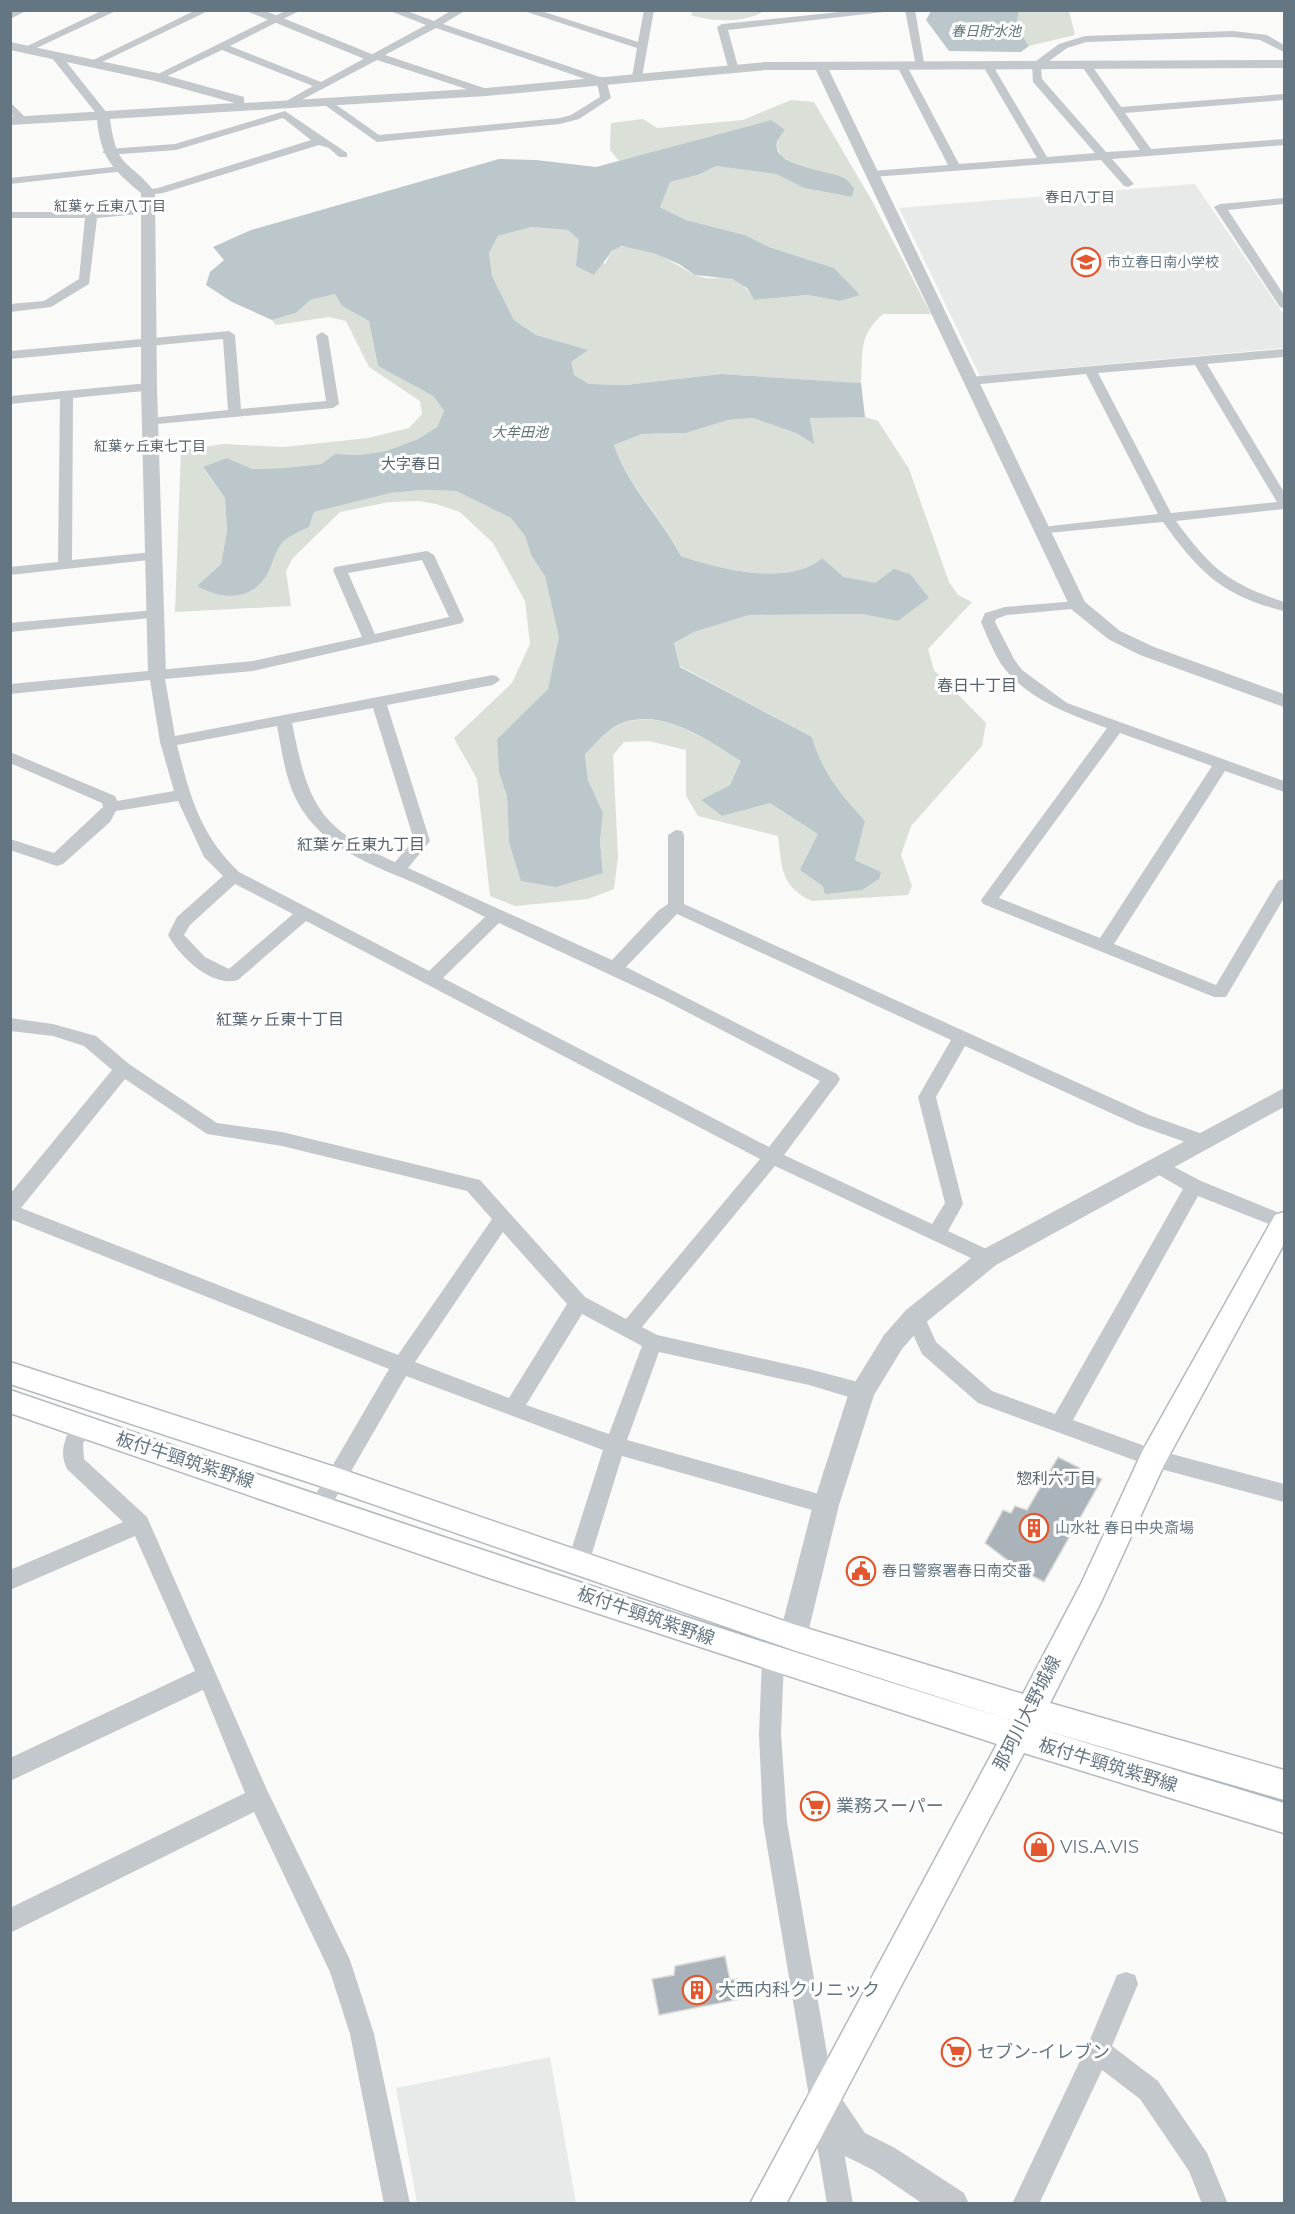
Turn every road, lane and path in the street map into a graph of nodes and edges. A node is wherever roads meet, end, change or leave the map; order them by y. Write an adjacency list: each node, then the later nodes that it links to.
1 (23, 10): 12 (street)
2 (112, 10): 18 (street)
3 (204, 10): 22 (street)
4 (250, 10): 13 (street)
5 (296, 10): 13 (street)
6 (393, 10): 14 (street)
7 (461, 10): 14 (street)
8 (526, 10): 17 (street)
9 (649, 10): 17 (street)
10 (896, 10): 30 (street)
11 (910, 10): 27 (street)
12 (10, 16)
13 (276, 20): 16 (street); 21 (street)
14 (433, 26): 21 (street); 33 (street)
15 (10, 46): 18 (street)
16 (221, 46): 31 (street); 34 (street)
17 (644, 47): 32 (street)
18 (26, 49): 20 (street)
19 (1284, 49): 29 (street)
20 (56, 56): 22 (street); 42 (street)
21 (372, 57): 34 (street); 35 (street)
22 (92, 63): 31 (street)
23 (1284, 64): 24 (street)
24 (1086, 65): 29 (street); 41 (street)
25 (821, 66): 26 (street); 30 (street); 53 (street)
26 (902, 66): 27 (street); 51 (street)
27 (921, 66): 28 (street)
28 (988, 66): 29 (street); 50 (street)
29 (1036, 66): 49 (street)
30 (733, 67): 32 (street)
31 (157, 77): 39 (street)
32 (637, 78): 33 (street)
33 (602, 81): 35 (street); 38 (street)
34 (320, 86): 37 (street)
35 (486, 92): 38 (street)
36 (1284, 97): 41 (street)
37 (292, 102): 38 (street); 39 (street)
38 (324, 102)
39 (255, 104): 42 (street)
40 (10, 105): 43 (street)
41 (1118, 110): 47 (street)
42 (103, 115): 43 (street); 46 (street)
43 (16, 121)
44 (319, 141): 46 (street); 48 (street); 56 (street)
45 (1284, 142): 47 (street)
46 (108, 152): 52 (street)
47 (1148, 153): 49 (street)
48 (343, 155)
49 (1104, 156): 50 (street); 55 (street)
50 (1044, 161): 51 (street)
51 (955, 168): 53 (street)
52 (121, 169): 54 (street); 56 (street)
53 (872, 174): 69 (street)
54 (10, 182)
55 (1128, 184)
56 (148, 192): 58 (street)
57 (1284, 201): 61 (street)
58 (146, 211): 60 (street); 64 (street)
59 (10, 215): 60 (street)
60 (91, 215): 62 (street)
61 (1284, 304)
62 (10, 308)
63 (322, 336): 73 (street)
64 (148, 342): 66 (street); 70 (street); 73 (street)
65 (1284, 353): 67 (street)
66 (10, 355)
67 (1199, 360): 68 (street); 75 (street)
68 (1090, 370): 69 (street); 76 (street)
69 (970, 381): 77 (street)
70 (149, 387): 71 (street); 74 (street)
71 (67, 394): 72 (street); 79 (street)
72 (10, 400)
73 (235, 414): 74 (street)
74 (151, 422): 78 (street)
75 (1284, 504): 76 (street)
76 (1167, 518): 77 (street); 82 (street)
77 (1042, 531): 81 (street)
78 (153, 556): 79 (street); 83 (street)
79 (66, 565): 80 (street)
80 (10, 571)
81 (1077, 604): 89 (street); 92 (street)
82 (1284, 607)
83 (155, 614): 84 (street); 86 (street)
84 (10, 628)
85 (370, 639): 85 (street); 86 (street)
86 (157, 675): 88 (street); 93 (street)
87 (493, 680): 90 (street)
88 (10, 689)
89 (1284, 701)
90 (378, 702): 91 (street); 101 (street)
91 (283, 720): 93 (street); 101 (street)
92 (1116, 727): 95 (street); 107 (street)
93 (168, 742): 97 (street)
94 (10, 757): 98 (street)
95 (1221, 765): 96 (street); 107 (street)
96 (1284, 787)
97 (182, 795): 98 (street); 102 (street)
98 (111, 807): 100 (street)
99 (676, 835): 104 (street)
100 (10, 844)
101 (399, 868): 106 (street)
102 (233, 876): 105 (street); 105 (street)
103 (1284, 885): 107 (street)
104 (676, 907): 108 (street); 111 (street)
105 (305, 913): 109 (street)
106 (496, 916): 108 (street); 109 (street)
107 (1104, 946)
108 (614, 969): 115 (street)
109 (430, 979): 115 (street)
110 (10, 1024): 112 (street)
111 (962, 1037): 114 (street); 121 (street)
112 (123, 1069): 118 (street); 119 (street)
113 (1284, 1097): 114 (street)
114 (1205, 1142): 116 (street)
115 (772, 1157): 121 (street); 125 (street)
116 (1159, 1166): 117 (street); 122 (street)
117 (1194, 1186): 120 (street); 132 (street)
118 (10, 1210): 127 (street)
119 (503, 1217): 123 (street); 127 (street)
120 (1284, 1222): 135 (main road, 那珂川大野城線)
121 (936, 1234): 122 (street)
122 (988, 1258): 124 (street)
123 (578, 1303): 125 (street); 131 (street)
124 (915, 1317): 129 (street); 132 (street)
125 (628, 1329): 126 (street)
126 (653, 1342): 129 (street); 134 (street)
127 (401, 1367): 131 (street); 136 (street)
128 (10, 1373): 136 (main road, 板付牛頸筑紫野線)
129 (862, 1392): 138 (street)
130 (10, 1401): 133 (main road, 板付牛頸筑紫野線)
131 (513, 1409): 134 (street)
132 (1061, 1422): 135 (street)
133 (82, 1426): 139 (main road, 板付牛頸筑紫野線); 140 (street)
134 (615, 1445): 138 (street); 141 (street)
135 (1153, 1458): 137 (street); 146 (main road, 那珂川大野城線)
136 (335, 1479): 139 (street); 141 (main road, 板付牛頸筑紫野線)
137 (1284, 1493)
138 (826, 1505): 143 (street)
139 (320, 1506): 144 (main road, 板付牛頸筑紫野線)
140 (140, 1524): 142 (street); 145 (street)
141 (578, 1563): 143 (main road, 板付牛頸筑紫野線)
142 (10, 1580)
143 (793, 1637): 146 (main road, 板付牛頸筑紫野線)
144 (773, 1659): 147 (main road, 板付牛頸筑紫野線); 155 (street)
145 (208, 1676): 148 (street); 150 (street)
146 (1029, 1708): 147 (main road, 那珂川大野城線); 149 (main road, 板付牛頸筑紫野線)
147 (1016, 1738): 151 (main road, 板付牛頸筑紫野線); 155 (main road, 那珂川大野城線)
148 (10, 1770)
149 (1284, 1785)
150 (259, 1798): 152 (street); 156 (street)
151 (1284, 1818)
152 (10, 1922)
153 (1126, 1984): 154 (street)
154 (1098, 2051): 160 (street); 161 (street)
155 (822, 2097): 157 (main road, 那珂川大野城線); 158 (street); 159 (street)
156 (397, 2204)
157 (767, 2204)
158 (840, 2204)
159 (953, 2204)
160 (1025, 2204)
161 (1215, 2204)

